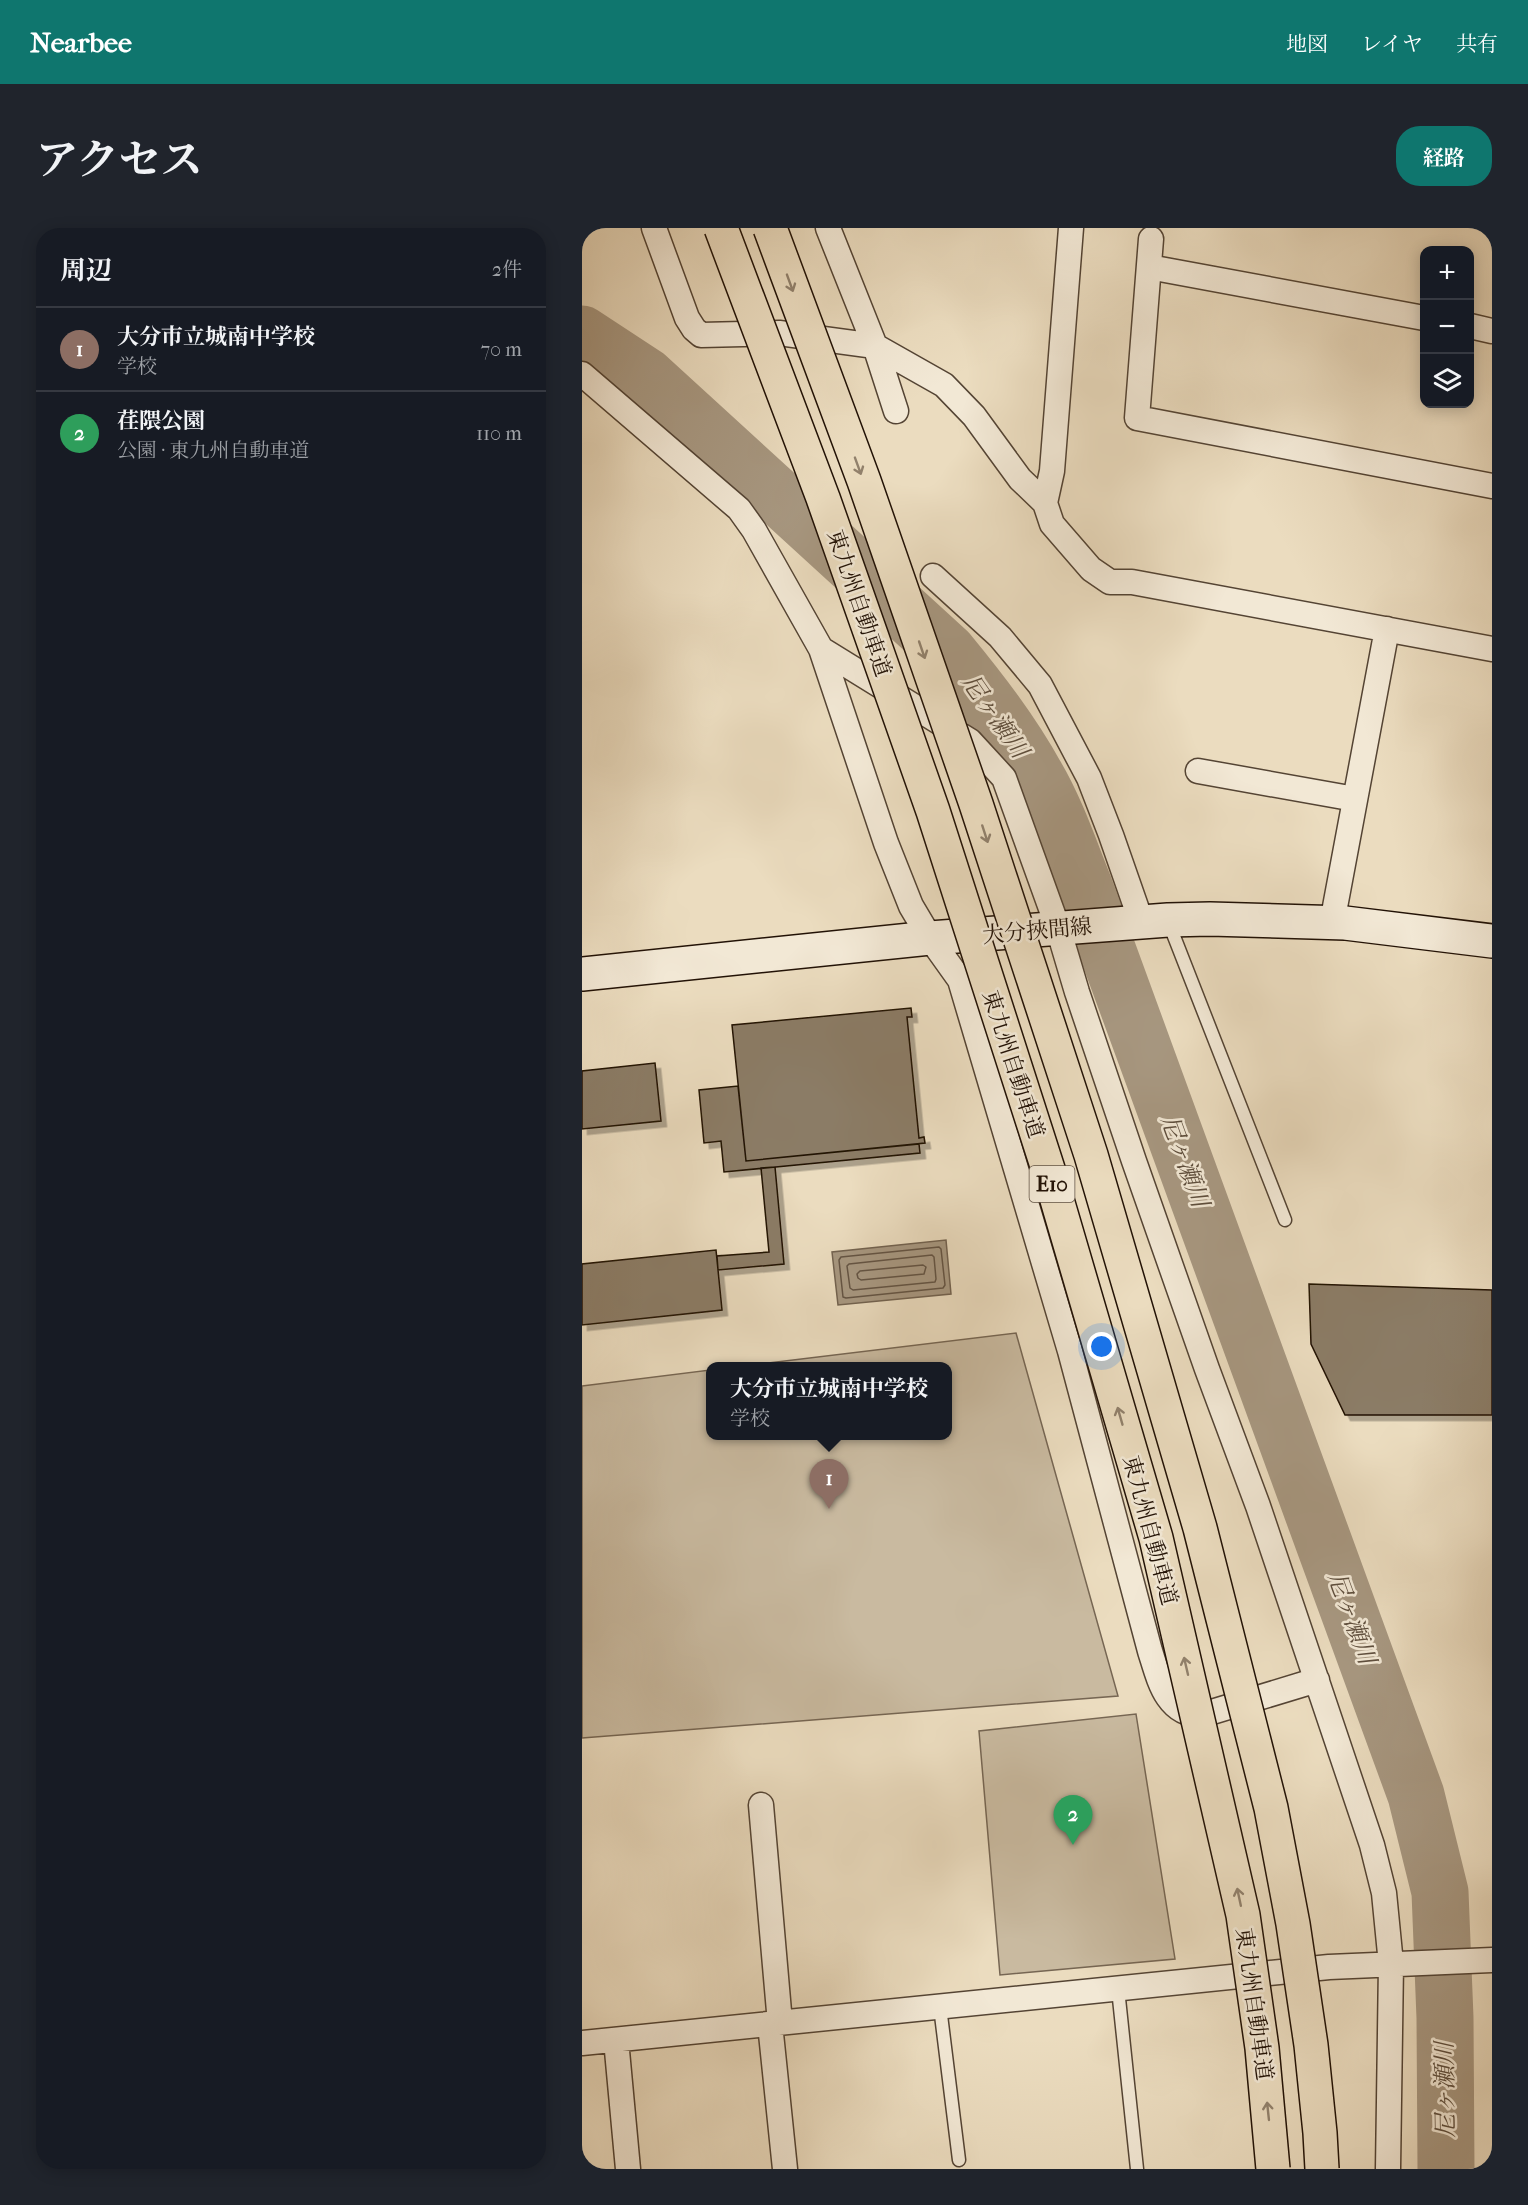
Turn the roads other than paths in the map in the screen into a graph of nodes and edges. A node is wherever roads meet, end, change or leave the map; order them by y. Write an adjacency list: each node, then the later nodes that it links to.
1 (654, 228): 11 (street)
2 (721, 228): 42 (highway, 東九州自動車道 / E10, one-way to 2, bridge)
3 (770, 228): 43 (highway, 東九州自動車道 / E10, one-way to 43, bridge)
4 (828, 228): 11 (street)
5 (1071, 228): 15 (street)
6 (1151, 238): 7 (street)
7 (1149, 267): 8 (street); 14 (street)
8 (1420, 317)
9 (1474, 327): 10 (street)
10 (1492, 331)
11 (875, 346): 13 (street); 15 (street)
12 (582, 374): 18 (street)
13 (896, 411)
14 (1492, 486)
15 (1045, 503): 17 (street)
16 (933, 576): 22 (street)
17 (1387, 629): 19 (street); 21 (street)
18 (821, 649): 24 (street); 25 (street)
19 (1492, 649)
20 (1198, 771): 21 (street)
21 (1355, 799): 23 (street)
22 (1155, 921): 23 (main road, 大分挾間線); 24 (main road, 大分挾間線); 28 (lane)
23 (1332, 923): 26 (main road, 大分挾間線)
24 (1058, 928): 25 (main road, 大分挾間線); 29 (street)
25 (930, 938): 27 (main road, 大分挾間線); 29 (street)
26 (1492, 941)
27 (582, 974)
28 (1285, 1220)
29 (1317, 1680): 32 (street)
30 (761, 1805): 35 (street)
31 (1491, 1960): 32 (street)
32 (1391, 1964): 33 (street); 44 (street)
33 (1118, 1989): 34 (street); 41 (lane)
34 (940, 2007): 35 (street); 38 (lane)
35 (775, 2023): 36 (street); 40 (street)
36 (616, 2040): 37 (street); 39 (street)
37 (582, 2043)
38 (959, 2160)
39 (628, 2169)
40 (785, 2169)
41 (1137, 2169)
42 (1273, 2169)
43 (1322, 2169)
44 (1388, 2169)

